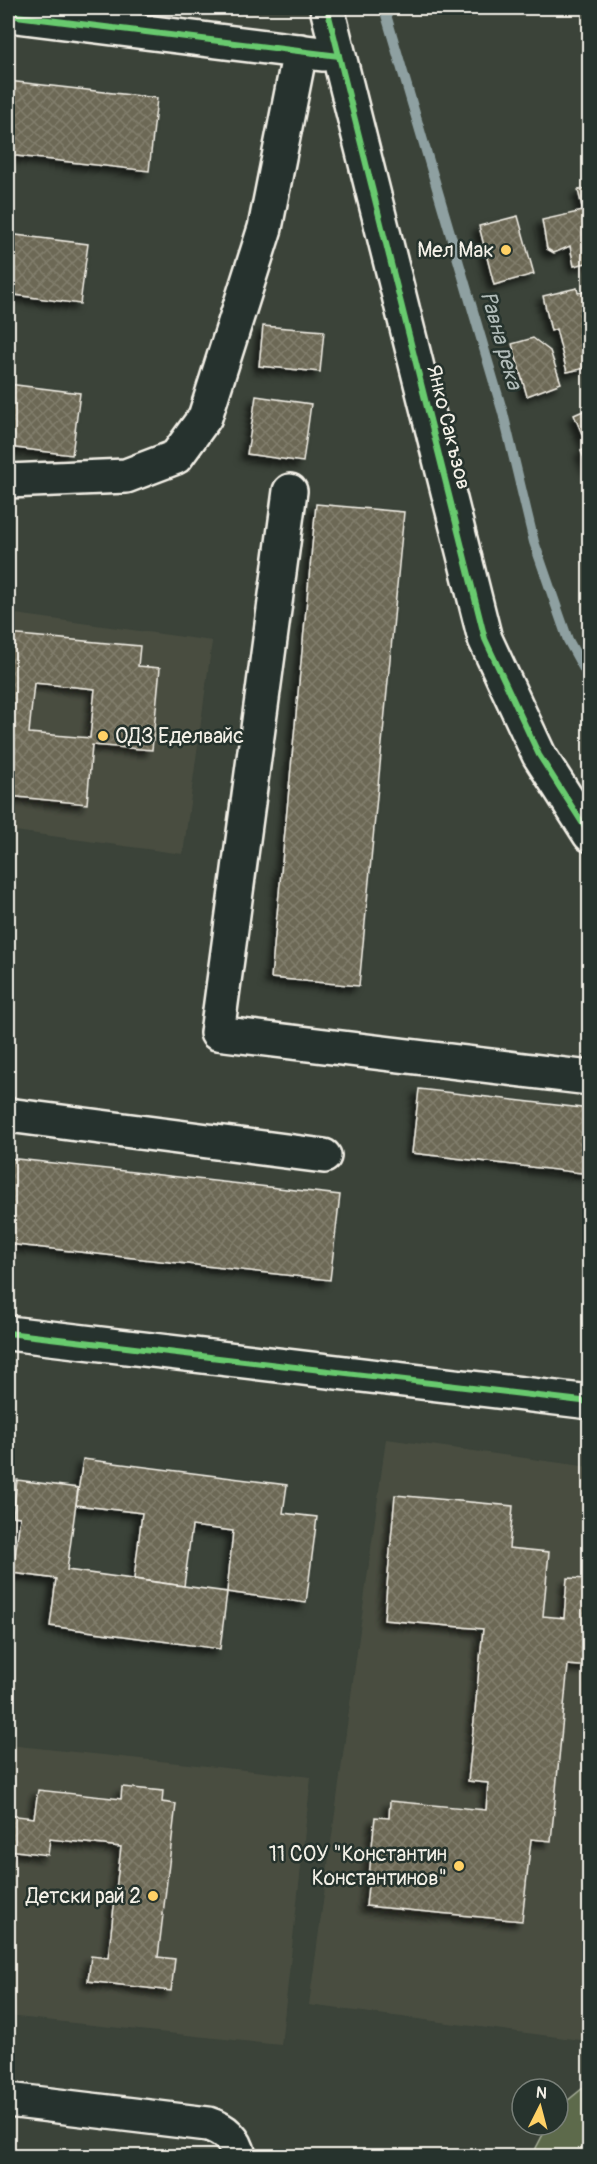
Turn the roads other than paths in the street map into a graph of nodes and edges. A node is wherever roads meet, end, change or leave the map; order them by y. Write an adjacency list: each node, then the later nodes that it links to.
1 (327, 8): 4 (street, Янко Сакъзов)
2 (19, 13): 3 (street)
3 (300, 51): 4 (street); 5 (street)
4 (339, 56): 7 (street, Янко Сакъзов)
5 (8, 482)
6 (290, 491): 8 (street)
7 (589, 831)
8 (590, 1078)
9 (8, 1115): 10 (street)
10 (324, 1156)
11 (8, 1333): 12 (street)
12 (590, 1402)
13 (8, 2100): 14 (street)
14 (239, 2157)

